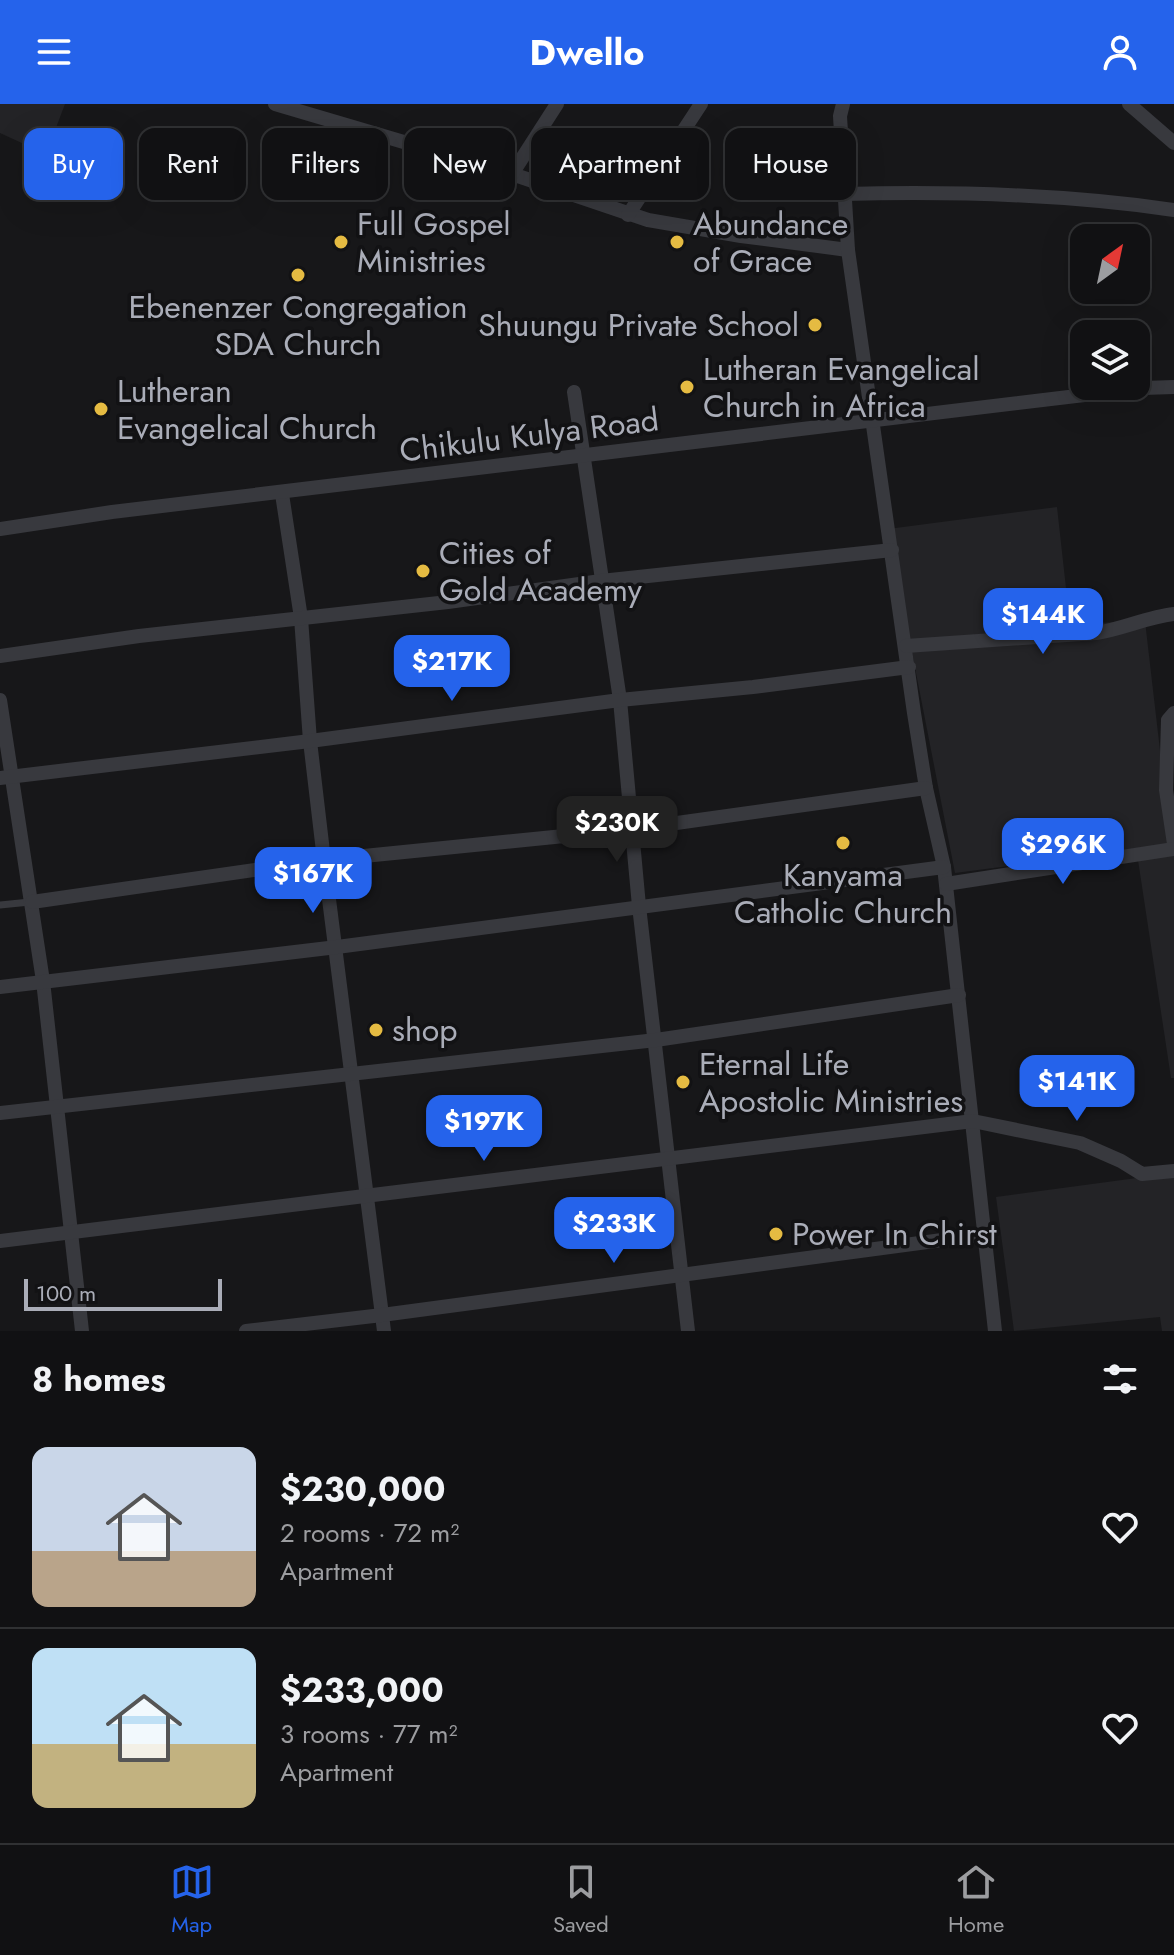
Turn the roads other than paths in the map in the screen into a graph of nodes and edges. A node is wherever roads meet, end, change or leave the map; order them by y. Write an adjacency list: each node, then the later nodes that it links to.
1 (275, 104): 6 (street)
2 (557, 104): 10 (street)
3 (701, 104): 15 (street)
4 (1129, 104): 9 (street)
5 (841, 105): 7 (street)
6 (298, 107): 8 (street)
7 (841, 128)
8 (404, 140)
9 (1174, 143)
10 (515, 169)
11 (515, 175): 15 (street)
12 (856, 194): 14 (street)
13 (844, 200): 16 (street)
14 (1174, 210)
15 (628, 215): 16 (street)
16 (848, 250): 19 (street)
17 (1174, 387): 19 (street, Chikulu Kulya Road)
18 (574, 392): 20 (street)
19 (874, 421): 20 (street, Chikulu Kulya Road); 23 (street)
20 (584, 456): 21 (street, Chikulu Kulya Road); 24 (street)
21 (282, 494): 22 (street, Chikulu Kulya Road); 26 (street)
22 (0, 529)
23 (892, 550): 24 (street); 27 (street)
24 (601, 581): 26 (street); 31 (street)
25 (1174, 614): 27 (street)
26 (301, 618): 28 (street); 33 (street)
27 (906, 646): 29 (street)
28 (0, 656)
29 (909, 667): 31 (street); 35 (street)
30 (0, 700): 34 (street)
31 (620, 700): 33 (street); 36 (street)
32 (1174, 713): 37 (street)
33 (310, 741): 34 (street); 38 (street)
34 (6, 777): 41 (street)
35 (926, 788): 36 (street); 39 (street)
36 (634, 829): 38 (street); 43 (street)
37 (1174, 847): 40 (street)
38 (324, 860): 41 (street); 44 (street)
39 (944, 867): 40 (street); 43 (street)
40 (946, 884): 47 (street)
41 (32, 902): 42 (lane); 45 (street)
42 (0, 905)
43 (639, 906): 44 (street); 48 (street)
44 (337, 947): 45 (street); 49 (street)
45 (43, 981): 46 (street); 50 (street)
46 (0, 987)
47 (959, 995): 48 (street); 52 (street)
48 (656, 1040): 49 (street); 53 (street)
49 (352, 1075): 50 (street); 55 (street)
50 (57, 1106): 51 (street); 56 (street)
51 (0, 1113)
52 (973, 1121): 53 (street); 54 (street); 57 (street)
53 (668, 1157): 55 (street); 59 (street)
54 (1174, 1171)
55 (369, 1197): 56 (street); 60 (street)
56 (71, 1234): 58 (street); 61 (street)
57 (987, 1234): 59 (street); 65 (street)
58 (0, 1241)
59 (681, 1276): 60 (street); 64 (street)
60 (382, 1315): 62 (street); 63 (street)
61 (82, 1331)
62 (246, 1331)
63 (384, 1331)
64 (688, 1331)
65 (995, 1331)

